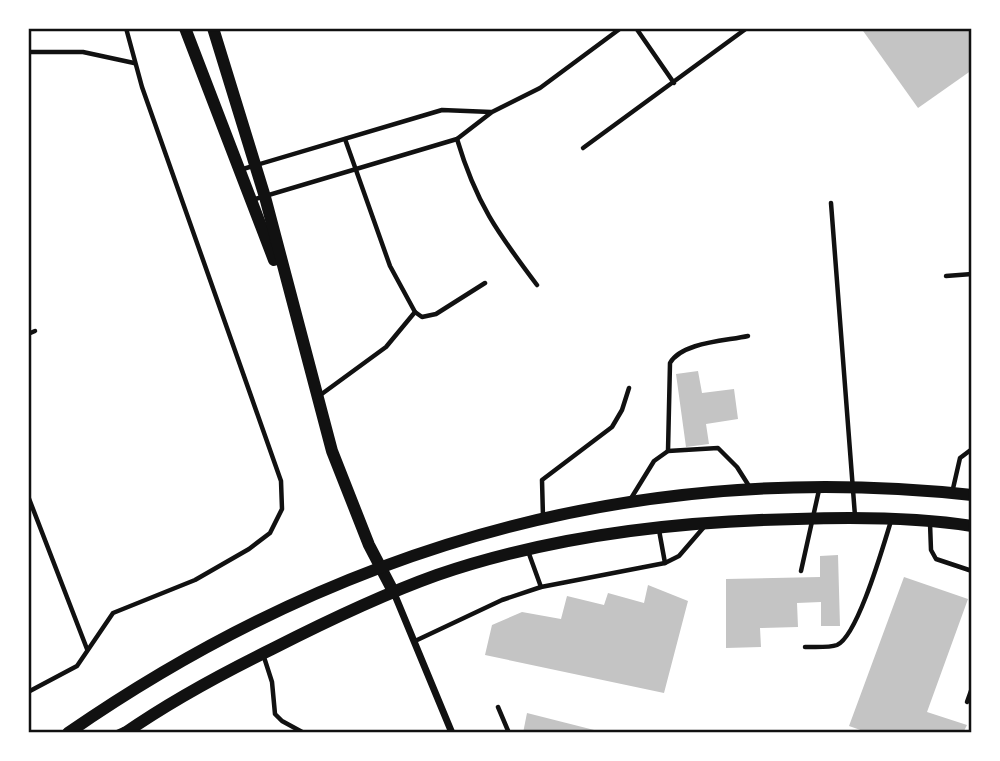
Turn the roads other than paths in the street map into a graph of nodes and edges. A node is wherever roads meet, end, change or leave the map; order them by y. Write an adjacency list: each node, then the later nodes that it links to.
1 (126, 28): 10 (lane)
2 (186, 28): 17 (main road)
3 (213, 28): 16 (main road)
4 (606, 28): 8 (lane)
5 (621, 28): 8 (lane)
6 (636, 28): 11 (lane)
7 (747, 28): 11 (lane)
8 (611, 36): 12 (lane)
9 (28, 52): 10 (lane)
10 (135, 63): 57 (lane)
11 (674, 83): 15 (lane)
12 (492, 112): 13 (lane); 14 (lane)
13 (345, 139): 16 (lane); 18 (lane)
14 (457, 139): 18 (lane); 24 (lane)
15 (583, 148)
16 (256, 166): 17 (lane); 19 (main road)
17 (240, 170): 19 (main road)
18 (355, 170): 19 (lane); 25 (lane)
19 (258, 199): 30 (main road)
20 (831, 203): 35 (lane)
21 (972, 274): 22 (lane)
22 (946, 276)
23 (485, 283): 25 (lane)
24 (537, 285)
25 (415, 312): 30 (lane)
26 (35, 331): 27 (lane)
27 (28, 334)
28 (748, 336): 32 (lane)
29 (629, 388): 40 (lane)
30 (317, 397): 50 (main road)
31 (972, 449): 36 (lane)
32 (668, 451): 34 (lane); 39 (lane)
33 (820, 486): 34 (main road); 35 (main road); 42 (lane)
34 (750, 488): 39 (main road)
35 (854, 488): 36 (main road); 41 (lane)
36 (952, 493): 37 (main road)
37 (972, 495)
38 (28, 496): 57 (lane)
39 (629, 500): 40 (main road)
40 (543, 517): 50 (main road)
41 (855, 517): 42 (main road); 43 (main road)
42 (811, 518): 45 (main road); 51 (lane)
43 (891, 520): 44 (main road); 56 (lane)
44 (930, 522): 46 (main road); 52 (lane)
45 (706, 524): 47 (main road); 49 (lane)
46 (972, 526)
47 (659, 529): 48 (main road); 49 (lane)
48 (528, 551): 53 (lane); 54 (main road)
49 (665, 563): 53 (lane)
50 (380, 566): 54 (main road); 64 (main road)
51 (801, 571)
52 (972, 571)
53 (541, 587): 55 (lane)
54 (394, 593): 55 (street); 58 (main road)
55 (415, 641): 68 (street)
56 (805, 648)
57 (87, 649): 60 (lane)
58 (263, 653): 63 (main road); 67 (lane)
59 (972, 688): 61 (lane)
60 (28, 692)
61 (967, 702)
62 (498, 707): 69 (lane)
63 (141, 722): 65 (lane); 66 (main road)
64 (68, 733)
65 (115, 733)
66 (125, 733)
67 (304, 733)
68 (452, 733)
69 (509, 733)

